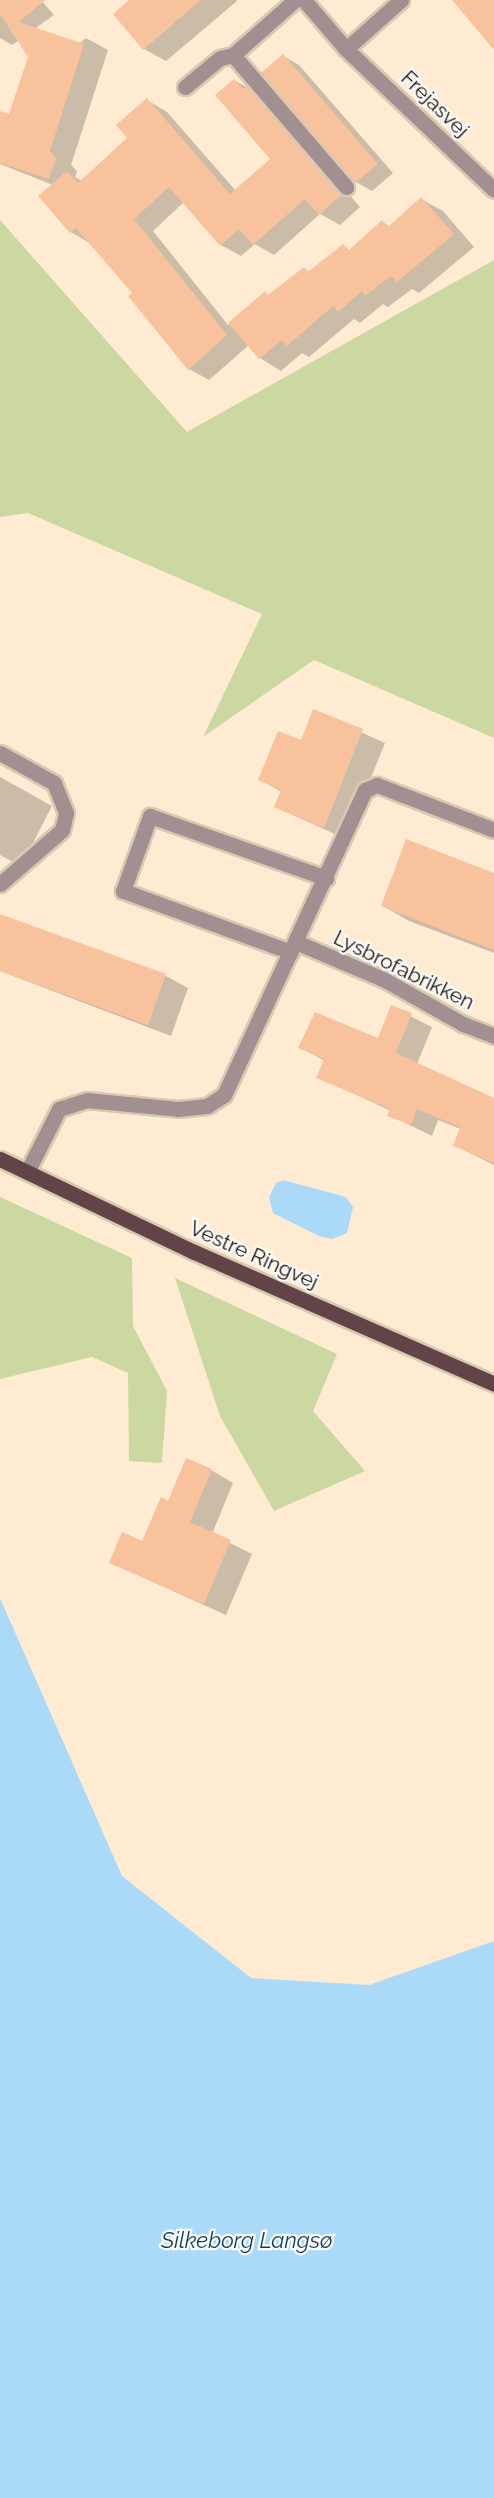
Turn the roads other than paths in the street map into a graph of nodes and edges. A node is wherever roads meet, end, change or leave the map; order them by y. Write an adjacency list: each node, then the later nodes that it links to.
1 (295, 0): 5 (street)
2 (304, 0): 4 (street, Frejasvej)
3 (401, 0): 4 (street)
4 (346, 49): 8 (street, Frejasvej)
5 (233, 55): 6 (street); 7 (street)
6 (185, 87)
7 (346, 187)
8 (494, 190)
9 (0, 753): 12 (street)
10 (494, 830): 11 (street)
11 (326, 878): 13 (street); 13 (street, Lysbrofabrikken)
12 (0, 884)
13 (294, 947): 14 (street, Lysbrofabrikken); 16 (street)
14 (494, 1035)
15 (0, 1159): 16 (main road, Vestre Ringvej)
16 (27, 1172): 17 (main road, Vestre Ringvej)
17 (494, 1384)

